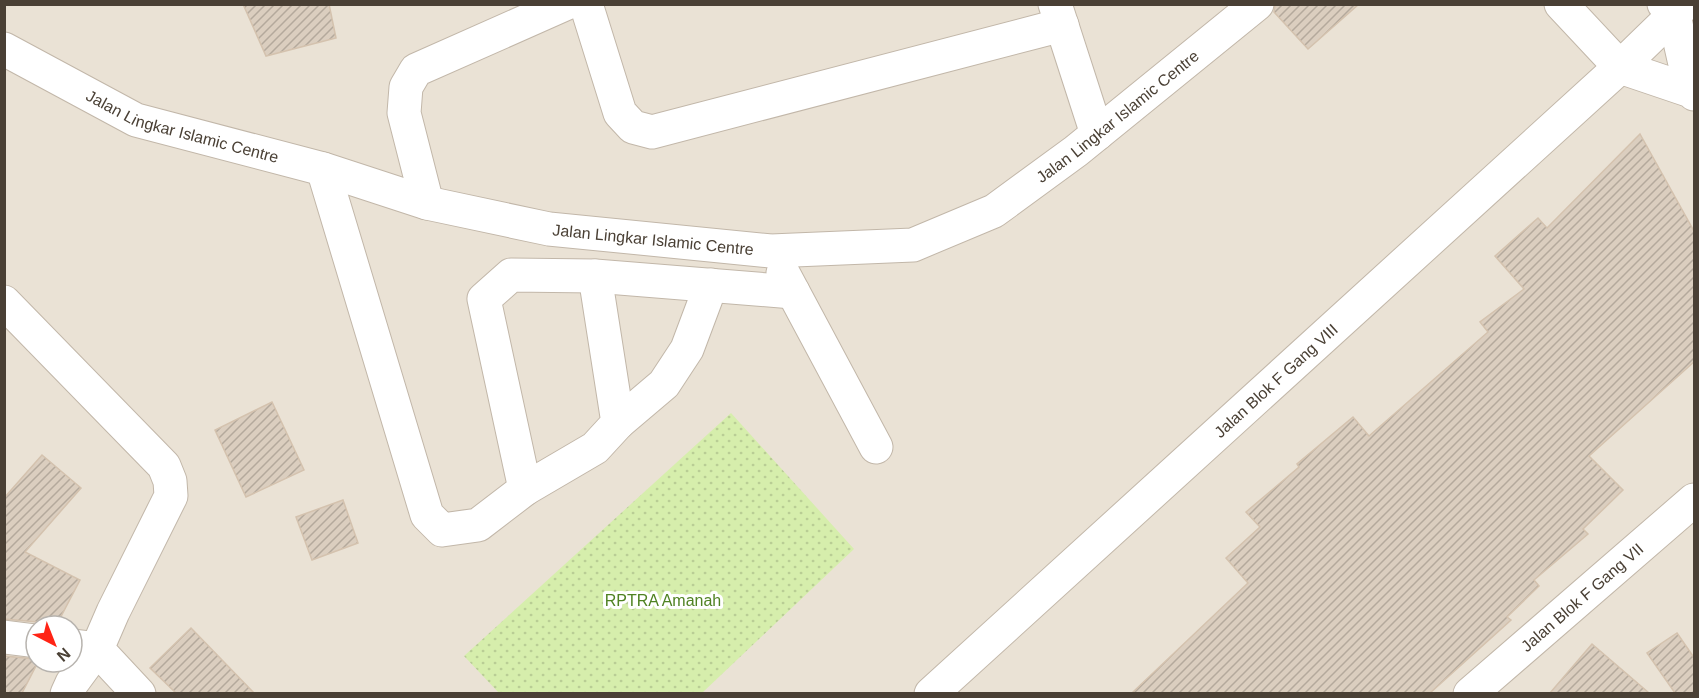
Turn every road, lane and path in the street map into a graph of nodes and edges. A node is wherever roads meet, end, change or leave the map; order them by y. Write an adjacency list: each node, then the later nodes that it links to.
1 (565, 4): 12 (street)
2 (586, 4): 6 (street)
3 (1257, 4): 10 (street, Jalan Lingkar Islamic Centre)
4 (1561, 4): 8 (street)
5 (1674, 8): 8 (street, Jalan Blok F Gang VIII); 9 (street)
6 (1059, 15): 10 (street)
7 (4, 49): 11 (street, Jalan Lingkar Islamic Centre)
8 (1620, 67): 9 (street); 27 (street, Jalan Blok F Gang VIII)
9 (1693, 92)
10 (1097, 134): 13 (street, Jalan Lingkar Islamic Centre)
11 (323, 169): 12 (street, Jalan Lingkar Islamic Centre); 20 (street)
12 (427, 203): 13 (street, Jalan Lingkar Islamic Centre)
13 (771, 251): 16 (street)
14 (595, 276): 15 (street); 18 (street); 20 (street)
15 (711, 285): 16 (street); 18 (street)
16 (793, 292): 19 (street)
17 (4, 302): 24 (street)
18 (618, 423): 20 (street)
19 (876, 447)
20 (525, 489)
21 (1695, 500): 28 (street, Jalan Blok F Gang VII)
22 (4, 638): 23 (street)
23 (24, 640)
24 (85, 648): 25 (street); 26 (street)
25 (67, 693)
26 (139, 693)
27 (931, 693)
28 (1470, 693)

